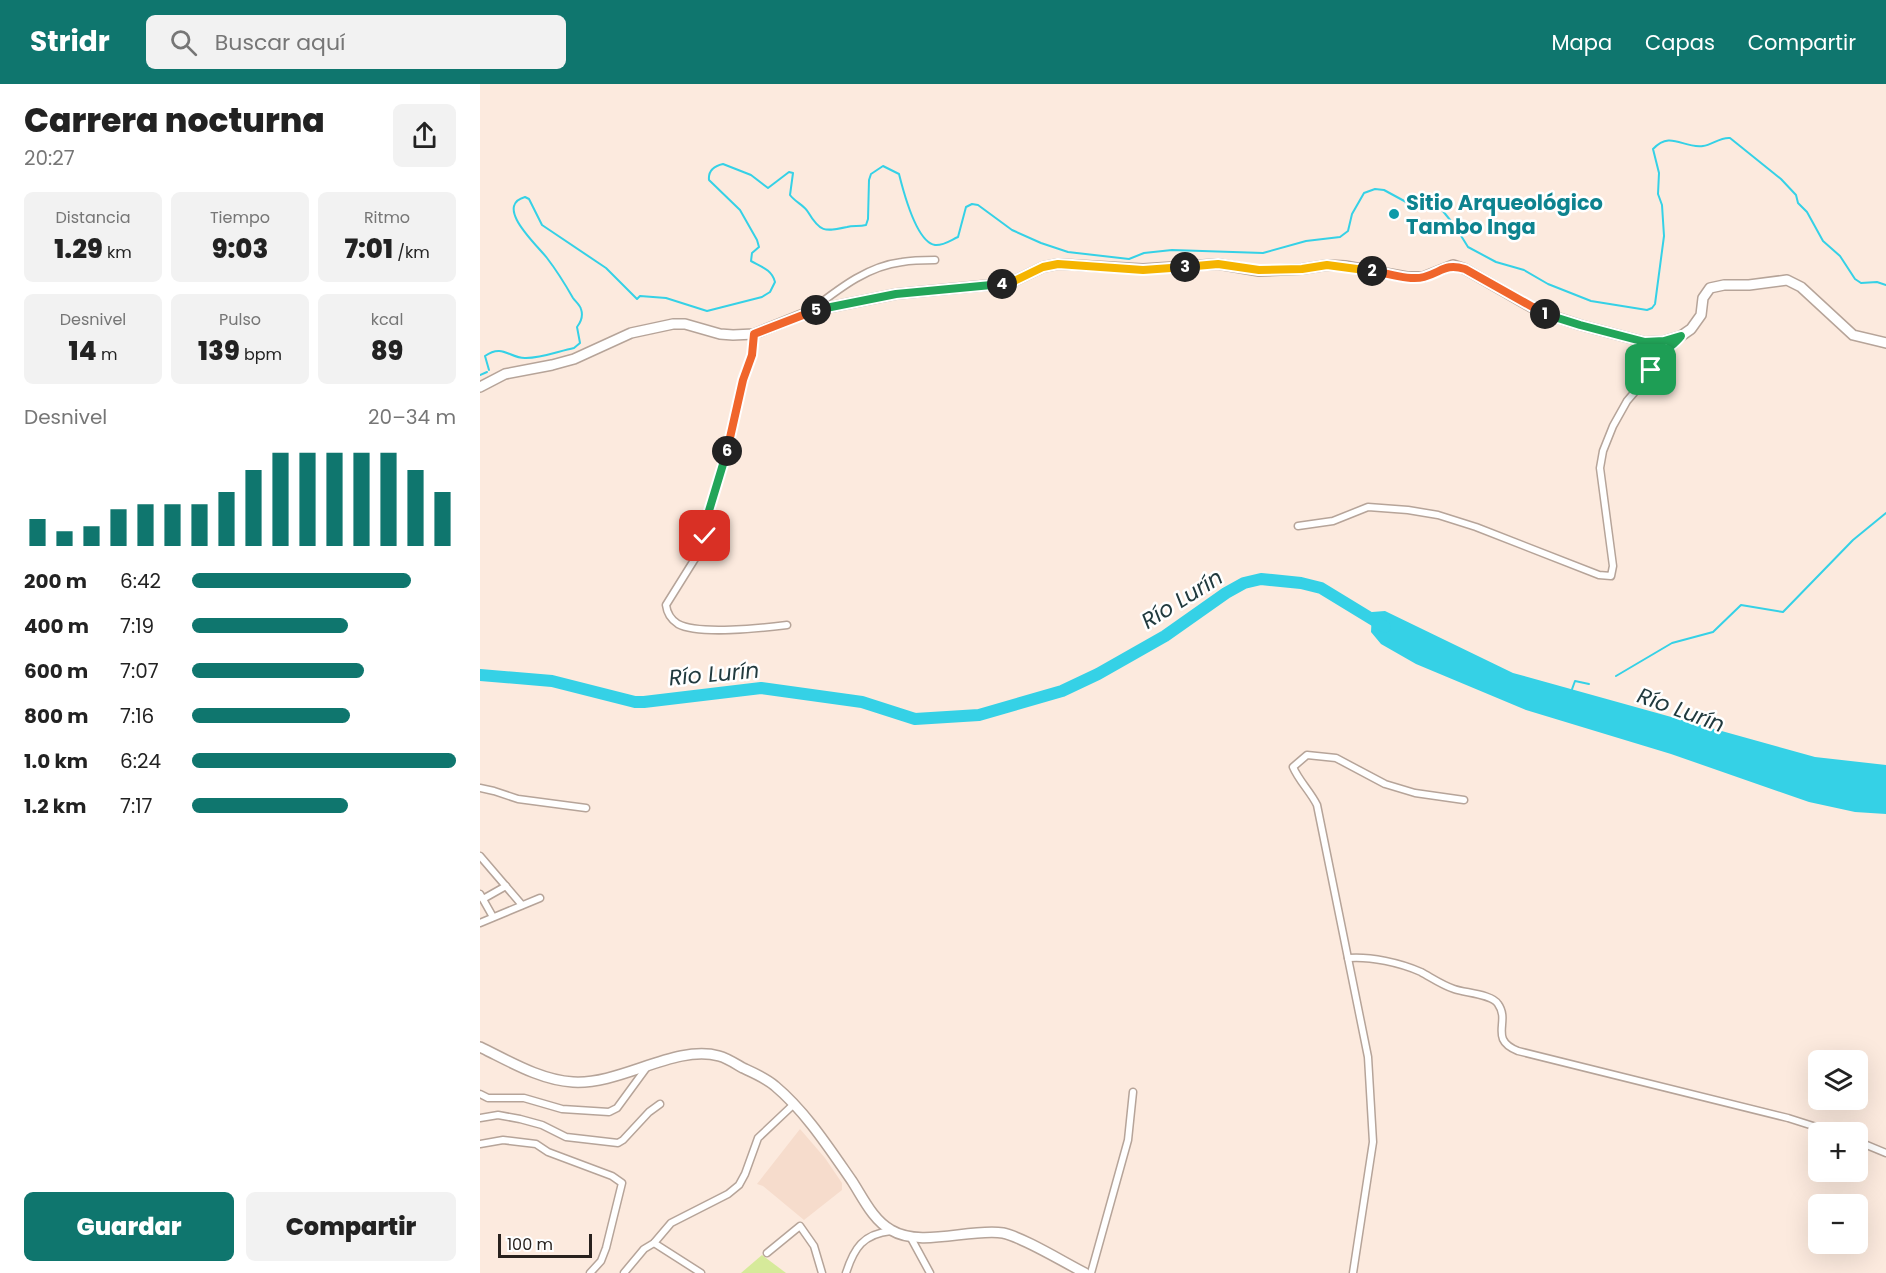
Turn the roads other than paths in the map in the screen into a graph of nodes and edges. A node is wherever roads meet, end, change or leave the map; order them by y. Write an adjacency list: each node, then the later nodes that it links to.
1 (935, 260): 2 (street)
2 (812, 310): 3 (street); 4 (street)
3 (754, 334): 6 (street); 8 (street)
4 (1681, 336): 5 (street); 7 (street)
5 (1886, 344)
6 (480, 387)
7 (1298, 526)
8 (787, 626)
9 (480, 788): 11 (street)
10 (1464, 800): 20 (street)
11 (586, 808)
12 (480, 856): 13 (street)
13 (483, 864): 14 (street)
14 (506, 886): 15 (street); 17 (street)
15 (481, 896): 18 (street)
16 (540, 898): 17 (street)
17 (522, 905): 18 (street)
18 (493, 917): 19 (street)
19 (480, 923)
20 (1348, 958): 28 (street); 44 (street)
21 (481, 1050): 22 (street)
22 (647, 1067): 24 (street); 26 (street)
23 (1133, 1092): 43 (street)
24 (480, 1094)
25 (660, 1104): 27 (street)
26 (794, 1104): 32 (street); 34 (street)
27 (480, 1118)
28 (1808, 1124)
29 (480, 1144): 36 (street)
30 (1868, 1146): 31 (street)
31 (1886, 1153)
32 (892, 1231): 33 (street); 40 (street)
33 (911, 1238): 41 (street); 42 (street)
34 (654, 1243): 37 (street); 38 (street)
35 (766, 1253): 39 (street)
36 (590, 1273)
37 (624, 1273)
38 (701, 1273)
39 (822, 1273)
40 (846, 1273)
41 (930, 1273)
42 (1085, 1273)
43 (1091, 1273)
44 (1353, 1273)

